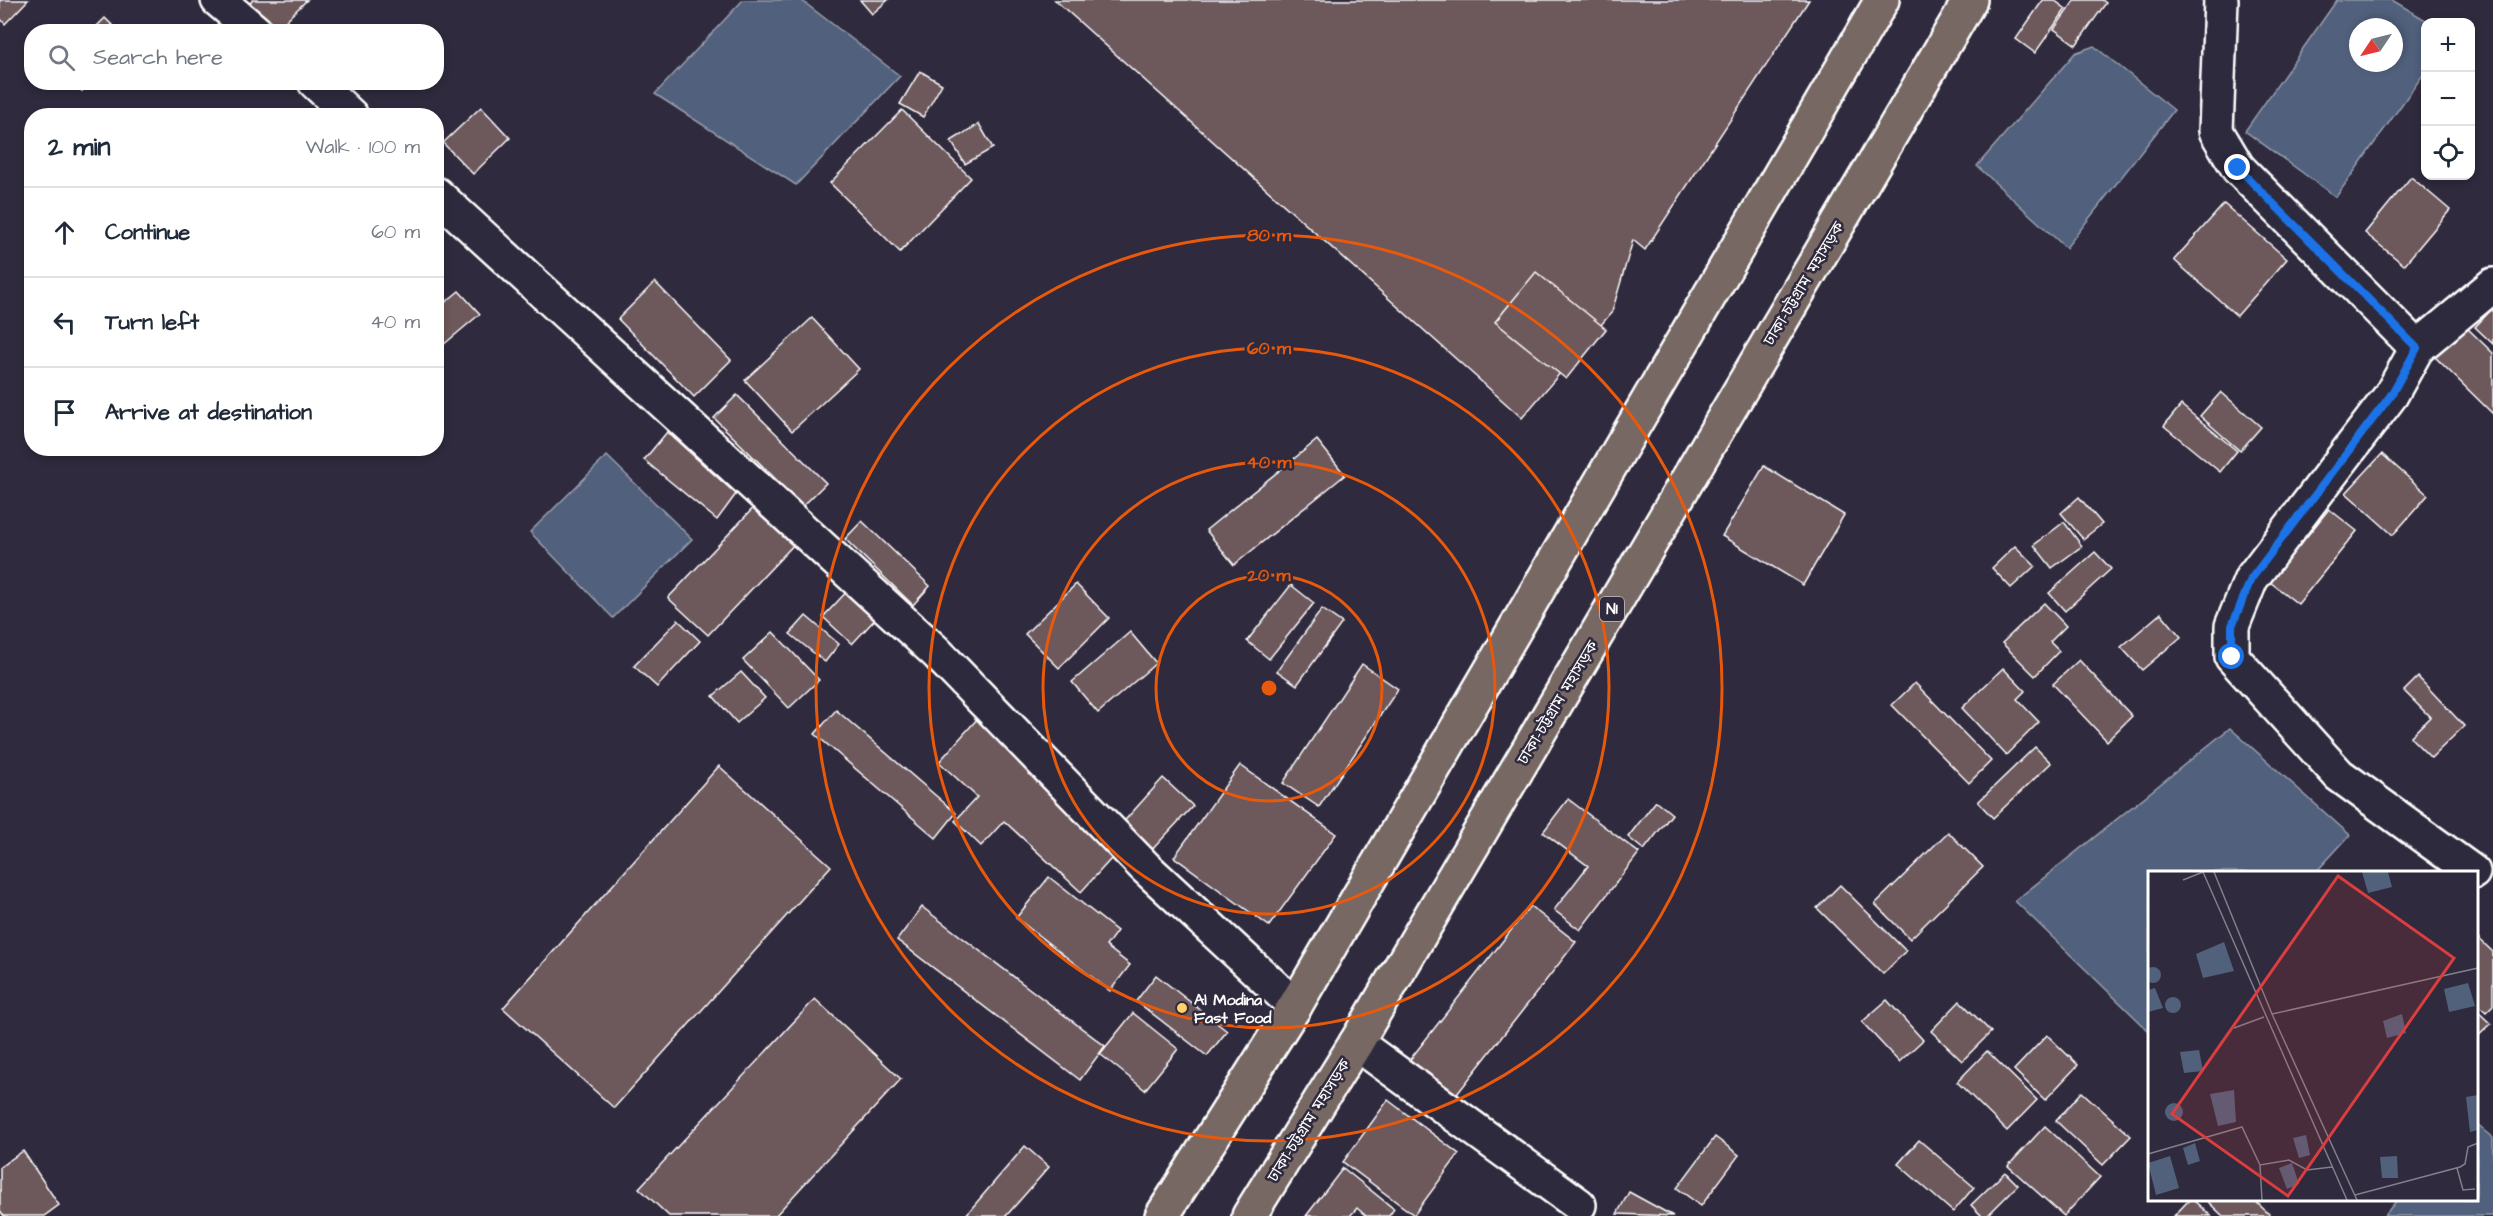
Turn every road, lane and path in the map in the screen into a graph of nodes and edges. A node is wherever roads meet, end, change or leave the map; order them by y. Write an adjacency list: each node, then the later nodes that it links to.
1 (218, 0): 5 (street)
2 (1882, 0): 14 (highway)
3 (1970, 0): 15 (highway, ঢাকা-চট্টগ্রাম মহাসড়ক / N1)
4 (2221, 0): 10 (street)
5 (246, 24)
6 (323, 90): 7 (street)
7 (343, 108)
8 (444, 201): 14 (street)
9 (2493, 285): 10 (street)
10 (2417, 348): 11 (street)
11 (2470, 871)
12 (2478, 876): 13 (street)
13 (2493, 887)
14 (1295, 1006): 17 (highway)
15 (1356, 1043): 16 (street); 18 (highway, ঢাকা-চট্টগ্রাম মহাসড়ক / N1)
16 (1579, 1205)
17 (1162, 1216)
18 (1249, 1216)

